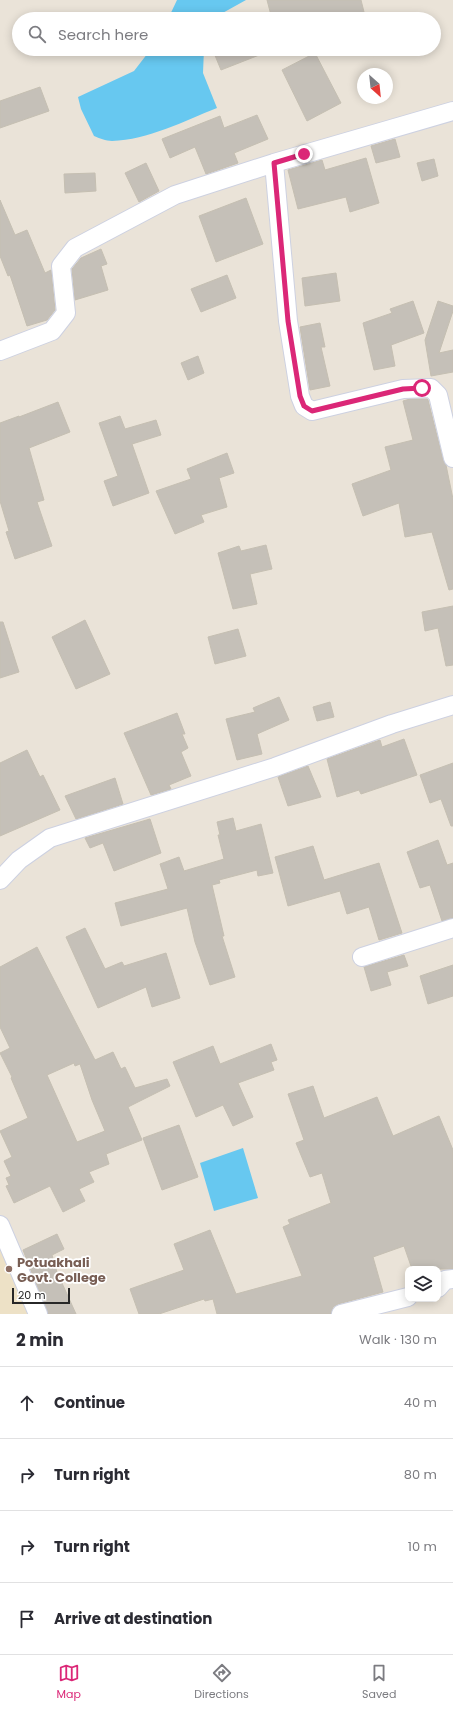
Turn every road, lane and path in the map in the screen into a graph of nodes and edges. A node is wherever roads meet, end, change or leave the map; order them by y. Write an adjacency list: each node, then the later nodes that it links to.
1 (453, 111): 2 (street)
2 (274, 163): 3 (street); 4 (street)
3 (0, 352)
4 (453, 458)
5 (453, 705): 6 (street)
6 (0, 880)
7 (453, 928): 8 (street)
8 (362, 957)
9 (0, 1225): 13 (street)
10 (453, 1279): 11 (street)
11 (441, 1285)
12 (405, 1298): 14 (street)
13 (38, 1314)
14 (341, 1314)

